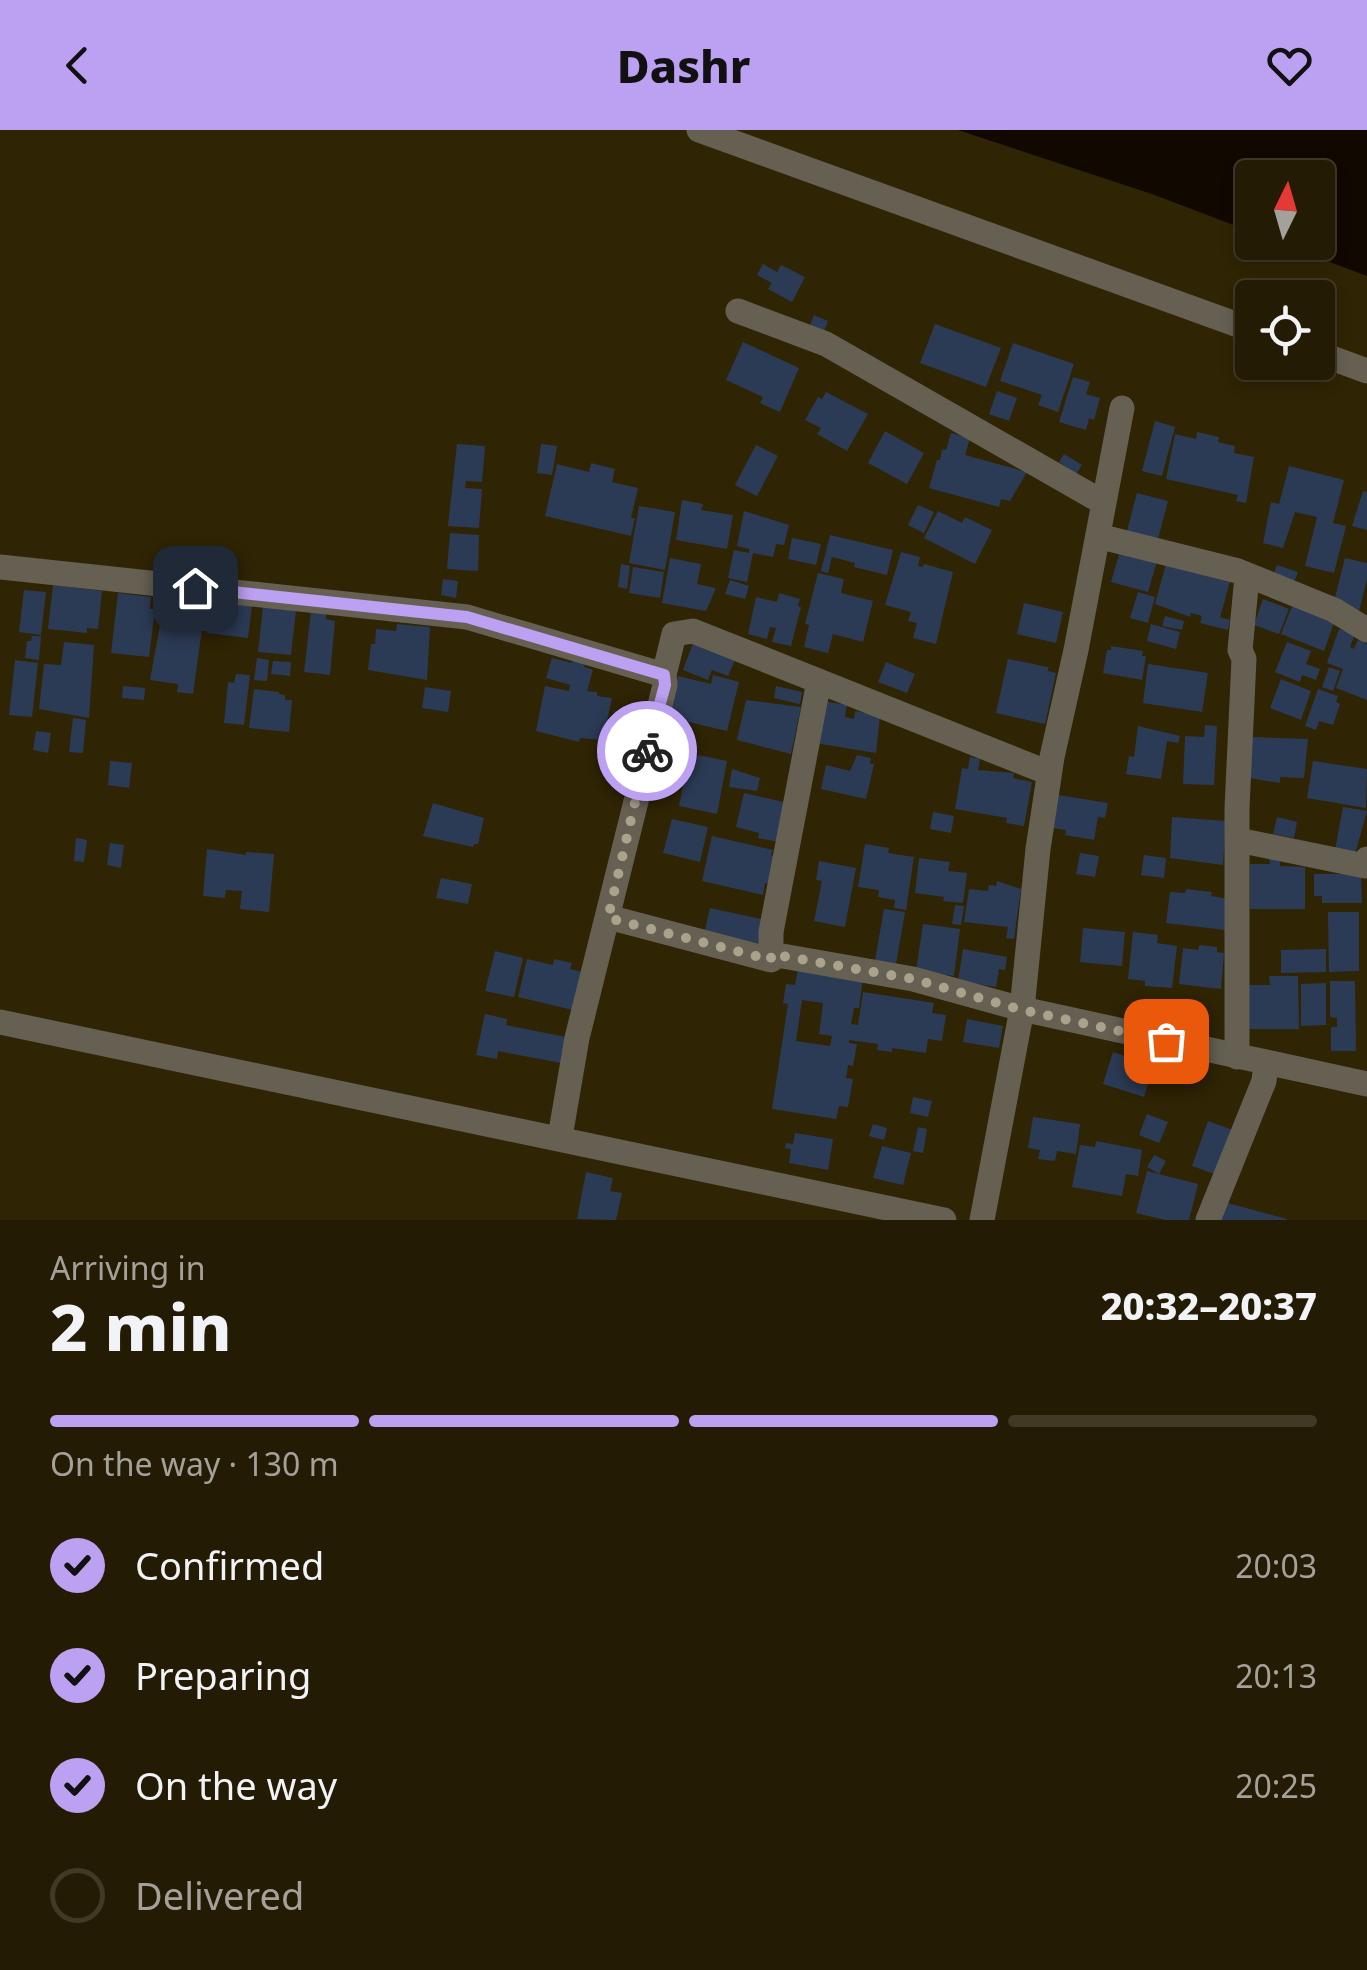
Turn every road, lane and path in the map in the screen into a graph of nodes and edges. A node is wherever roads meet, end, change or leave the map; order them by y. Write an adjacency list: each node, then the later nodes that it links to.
1 (699, 130): 3 (street)
2 (738, 311): 7 (street)
3 (1235, 324)
4 (1335, 360): 5 (street)
5 (1367, 371)
6 (1122, 408): 7 (street)
7 (1104, 503): 8 (street)
8 (1098, 536): 10 (street); 14 (street)
9 (0, 567): 12 (street)
10 (1247, 576): 11 (street); 15 (street)
11 (1367, 630)
12 (664, 675): 13 (street); 17 (street)
13 (818, 681): 14 (street); 18 (street)
14 (1049, 773): 19 (street)
15 (1238, 840): 16 (street); 21 (street)
16 (1367, 860)
17 (608, 918): 18 (street); 24 (street)
18 (771, 954): 19 (street)
19 (1022, 1010): 21 (street); 26 (street)
20 (0, 1022): 24 (street)
21 (1237, 1057): 22 (street)
22 (1266, 1063): 23 (street); 27 (street)
23 (1367, 1084)
24 (560, 1138): 25 (street)
25 (944, 1220)
26 (982, 1220)
27 (1208, 1220)

